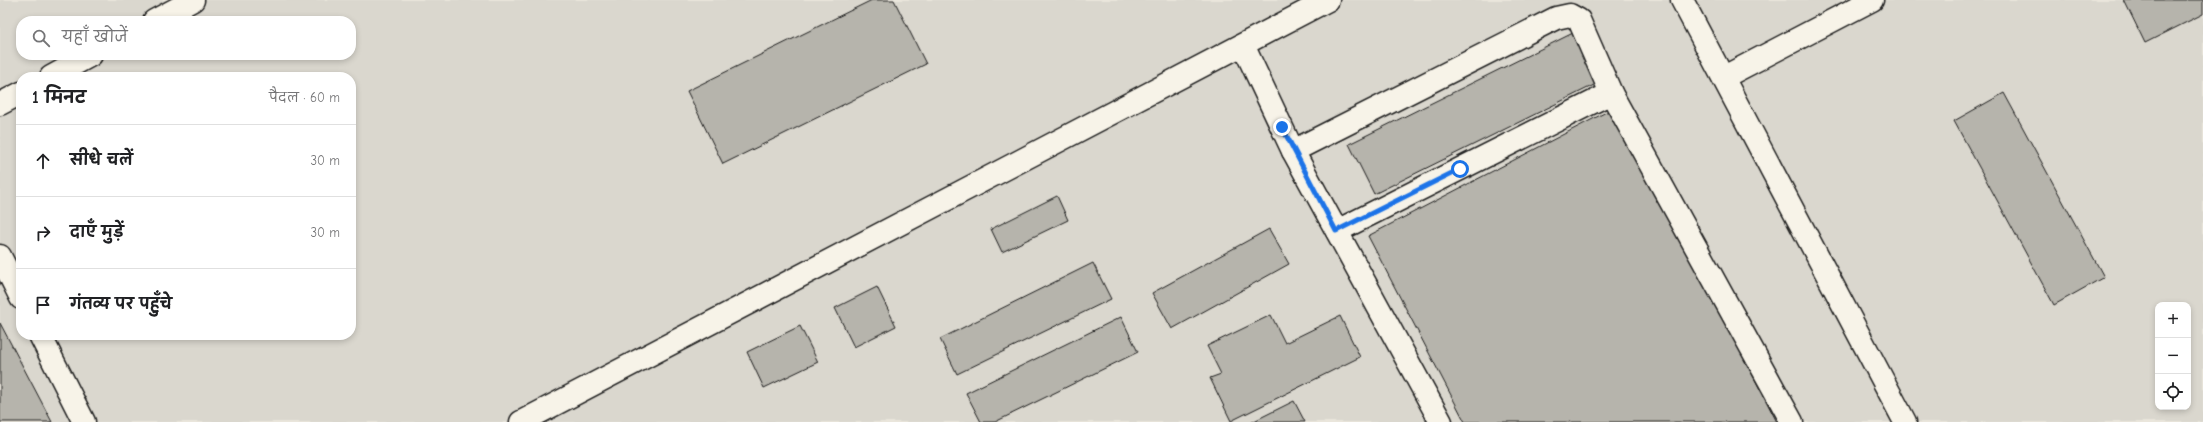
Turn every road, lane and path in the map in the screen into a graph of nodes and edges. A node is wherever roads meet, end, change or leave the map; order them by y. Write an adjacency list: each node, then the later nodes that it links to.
1 (193, 0): 5 (street)
2 (1328, 0): 6 (street)
3 (1682, 0): 9 (street)
4 (1872, 0): 9 (street)
5 (163, 16)
6 (1243, 45): 13 (street); 19 (street)
7 (83, 60): 8 (street)
8 (60, 72)
9 (1724, 77): 22 (street)
10 (1611, 93): 13 (street); 14 (street); 21 (street)
11 (16, 96): 12 (street)
12 (0, 104)
13 (1294, 151): 14 (street)
14 (1336, 231): 20 (street)
15 (0, 256): 16 (street)
16 (16, 288)
17 (43, 340): 18 (street)
18 (84, 422)
19 (521, 422)
20 (1441, 422)
21 (1792, 422)
22 (1905, 422)

